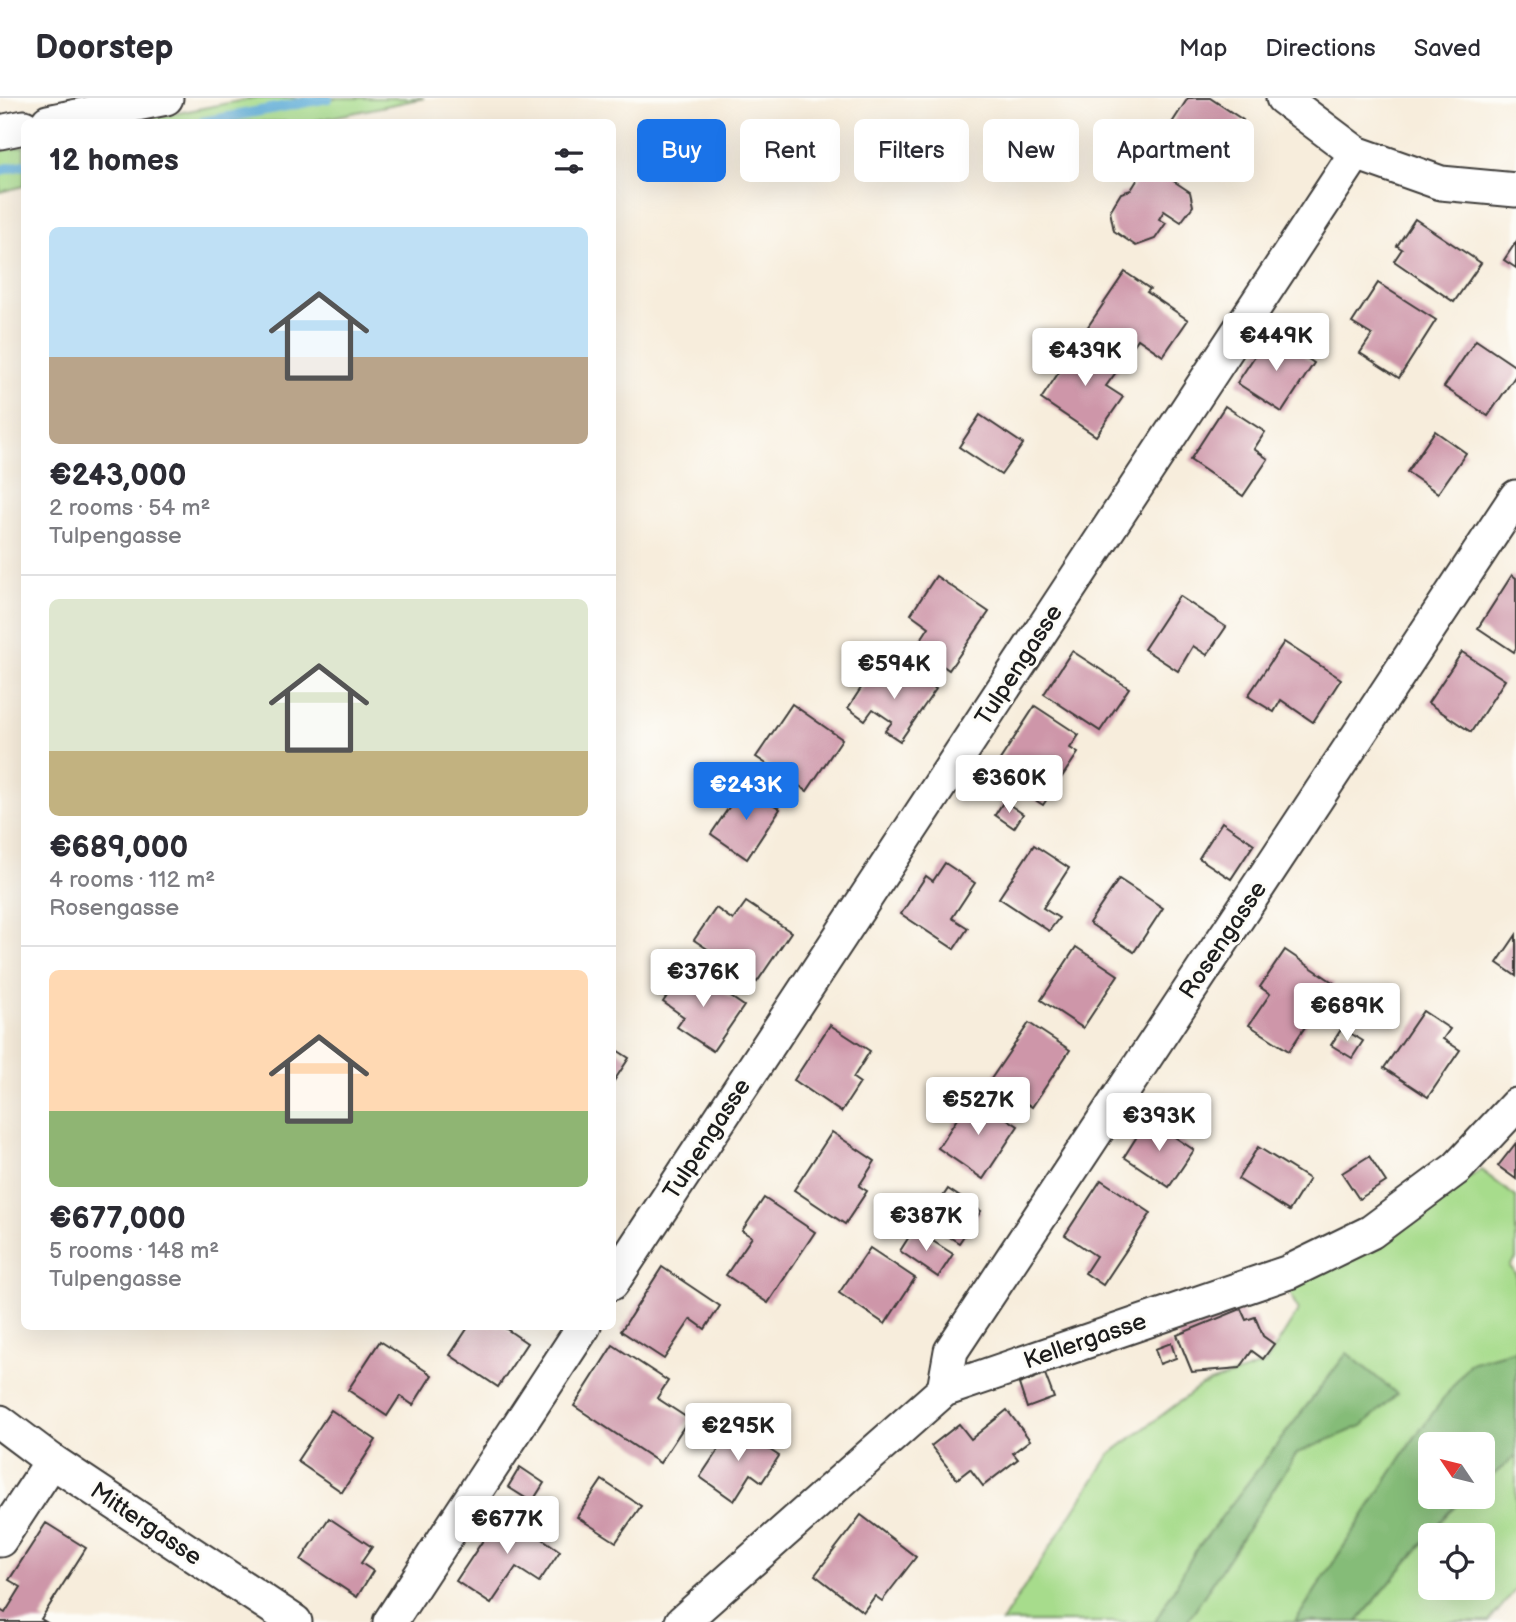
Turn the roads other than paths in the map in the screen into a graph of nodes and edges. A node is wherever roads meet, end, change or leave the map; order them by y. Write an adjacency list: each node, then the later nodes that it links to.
1 (166, 98): 3 (street)
2 (1283, 98): 6 (street)
3 (63, 119)
4 (21, 128): 5 (street)
5 (0, 132)
6 (1356, 153): 7 (street); 10 (street, Tulpengasse)
7 (1516, 190)
8 (1516, 497): 12 (street, Rosengasse)
9 (1516, 1105): 12 (street, Kellergasse)
10 (616, 1277)
11 (581, 1330): 17 (street)
12 (944, 1390): 18 (street, Kellergasse)
13 (0, 1422): 14 (street, Mittergasse)
14 (51, 1461): 15 (street); 16 (street, Mittergasse)
15 (0, 1540)
16 (295, 1622)
17 (390, 1622)
18 (682, 1622)

